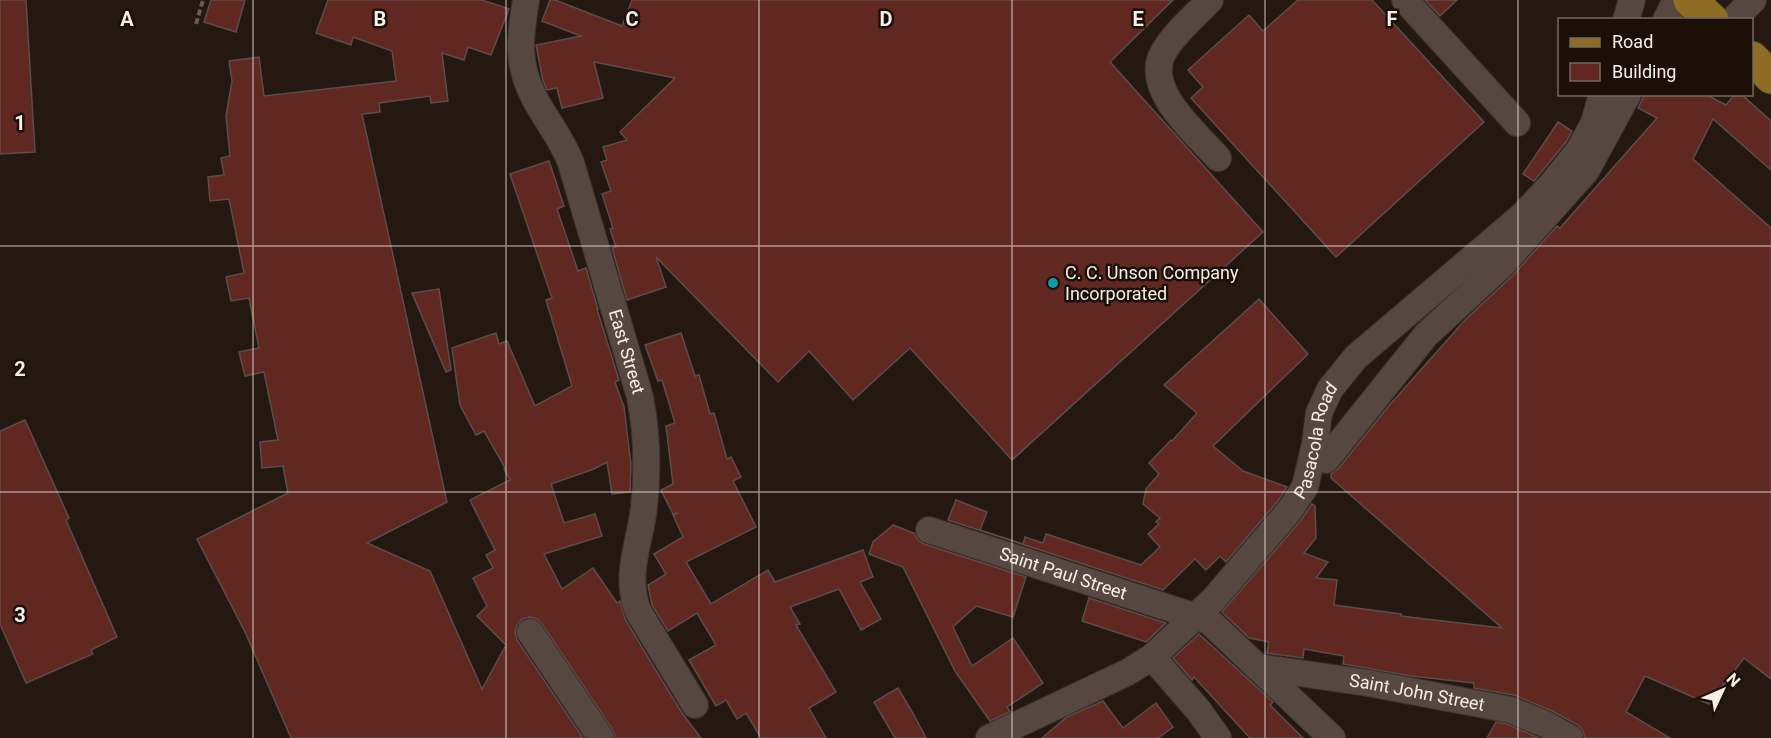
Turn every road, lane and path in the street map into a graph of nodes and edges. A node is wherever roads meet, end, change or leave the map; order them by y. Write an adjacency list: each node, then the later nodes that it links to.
1 (203, 0): 13 (path)
2 (526, 0): 26 (street, East Street)
3 (1210, 0): 19 (street)
4 (1405, 0): 18 (street)
5 (1632, 0): 9 (street)
6 (1676, 0): 10 (street)
7 (1690, 0): 11 (main road)
8 (1753, 0): 12 (street)
9 (1627, 18)
10 (1667, 18)
11 (1710, 18)
12 (1735, 18)
13 (196, 24)
14 (1753, 59): 15 (main road)
15 (1771, 77)
16 (1601, 96): 22 (street, Pasacola Road)
17 (1627, 96): 20 (street)
18 (1517, 123)
19 (1218, 158)
20 (1326, 460)
21 (929, 530): 22 (street, Saint Paul Street)
22 (1197, 617): 24 (street, Pasacola Road); 25 (street, Saint Paul Street)
23 (530, 632): 27 (street)
24 (1152, 657): 28 (street, Pasacola Road); 29 (street)
25 (1257, 667): 30 (street, Saint Paul Street); 31 (street, Saint John Street)
26 (695, 705)
27 (601, 738)
28 (989, 738)
29 (1218, 738)
30 (1332, 738)
31 (1570, 738)

